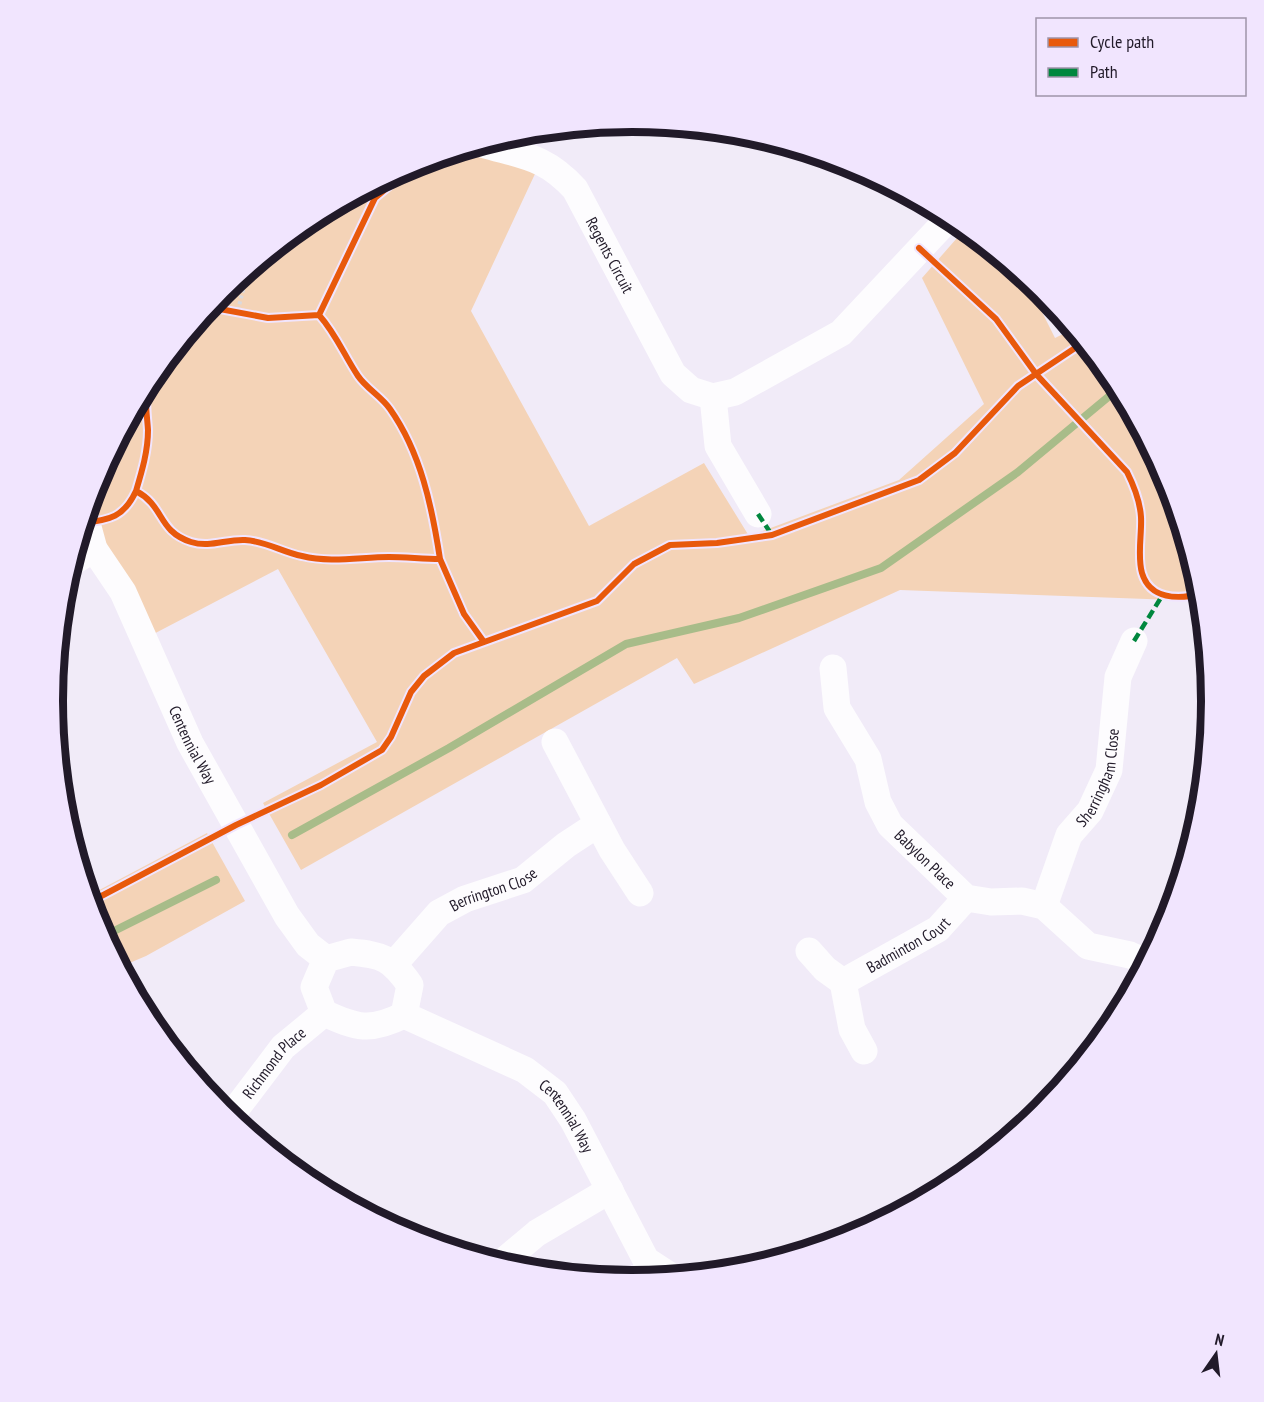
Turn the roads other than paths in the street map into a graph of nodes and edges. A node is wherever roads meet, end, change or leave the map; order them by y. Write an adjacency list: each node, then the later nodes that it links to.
1 (498, 148): 3 (street, Regents Circuit)
2 (937, 221): 3 (street)
3 (713, 397): 4 (street)
4 (758, 513)
5 (89, 531): 6 (street, Centennial Way)
6 (94, 549): 7 (street); 16 (street, Centennial Way)
7 (81, 557)
8 (1134, 641): 14 (street, Sherringham Close)
9 (833, 668): 13 (street, Babylon Place)
10 (555, 742): 11 (street)
11 (598, 824): 12 (street); 18 (street, Berrington Close)
12 (640, 893)
13 (966, 898): 14 (street, Babylon Place); 19 (street, Badminton Court)
14 (1044, 906): 17 (street)
15 (809, 951): 19 (street)
16 (326, 959): 18 (street); 20 (street)
17 (1139, 959)
18 (395, 963): 21 (street)
19 (843, 982): 22 (street)
20 (324, 1013): 21 (street); 23 (street, Richmond Place)
21 (404, 1015): 24 (street, Centennial Way)
22 (864, 1051)
23 (236, 1109)
24 (610, 1190): 25 (street); 26 (street, Centennial Way)
25 (508, 1256)
26 (660, 1269)

